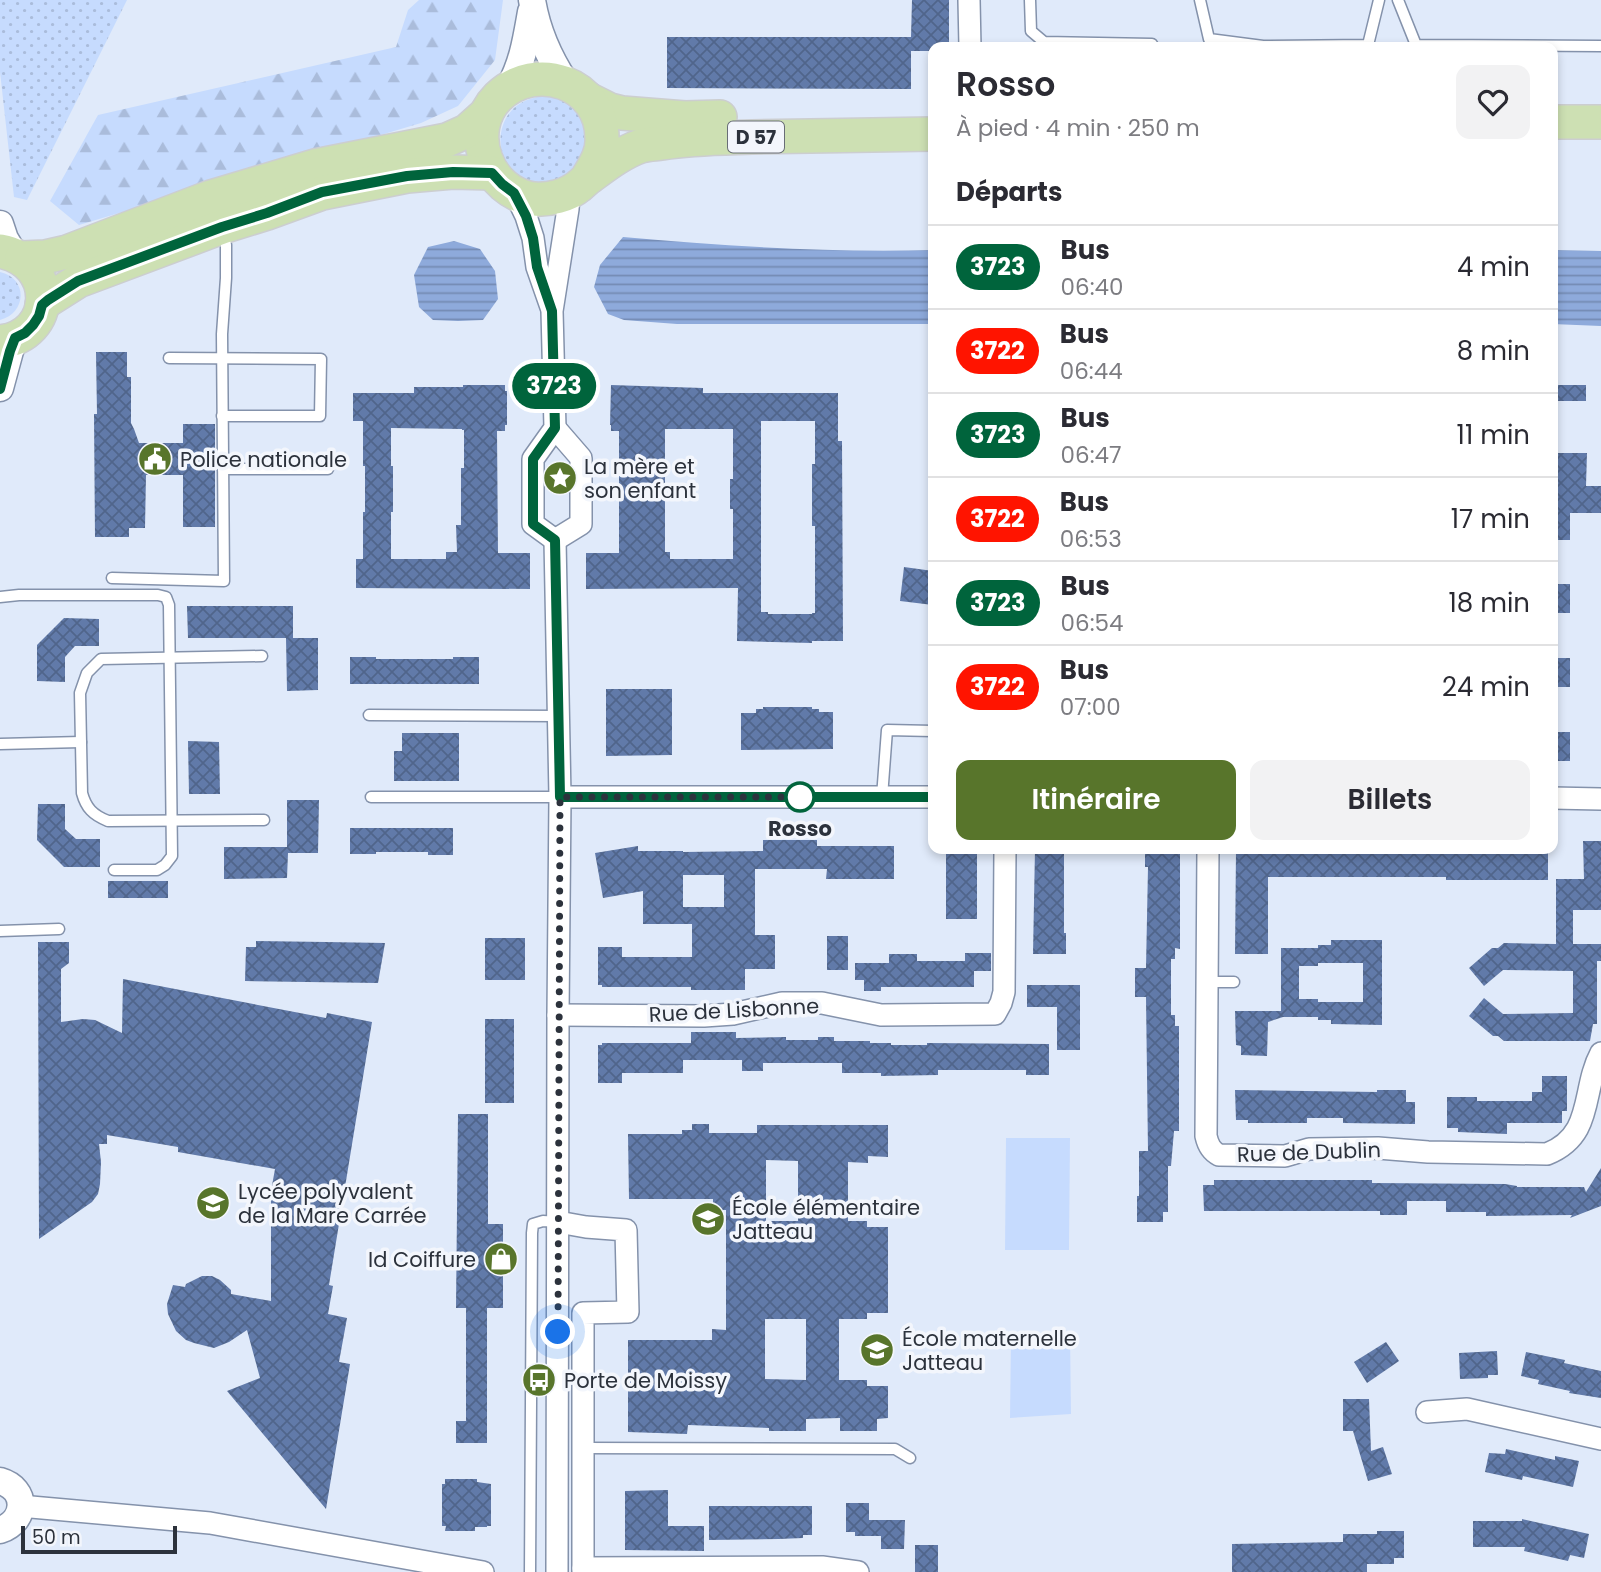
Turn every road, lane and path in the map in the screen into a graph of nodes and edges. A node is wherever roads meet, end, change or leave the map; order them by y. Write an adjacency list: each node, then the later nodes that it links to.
1 (969, 0): 7 (street)
2 (1030, 0): 8 (lane)
3 (1200, 0): 9 (lane)
4 (1379, 0): 10 (lane)
5 (1398, 0): 11 (lane)
6 (532, 1): 14 (street); 15 (street)
7 (970, 42)
8 (1044, 42)
9 (1232, 42)
10 (1369, 42)
11 (1415, 42)
12 (1558, 46): 13 (lane)
13 (1601, 46)
14 (509, 88): 15 (main road); 16 (main road)
15 (577, 91): 17 (main road, D 57); 22 (main road)
16 (486, 114): 21 (main road); 23 (main road)
17 (928, 115)
18 (1558, 122): 19 (main road)
19 (1601, 122)
20 (928, 134): 22 (main road, D 57)
21 (503, 183): 22 (main road); 23 (main road); 26 (street)
22 (579, 185): 26 (street)
23 (216, 212): 24 (main road); 25 (main road); 29 (lane)
24 (9, 247): 25 (main road)
25 (42, 305): 27 (main road)
26 (552, 311): 32 (street)
27 (7, 340): 30 (street)
28 (169, 358): 29 (lane)
29 (222, 359): 31 (lane); 31 (lane)
30 (0, 388)
31 (222, 416): 33 (lane)
32 (555, 428): 35 (street); 35 (street)
33 (223, 470): 34 (lane); 36 (lane)
34 (328, 470)
35 (555, 540): 41 (street)
36 (112, 578)
37 (0, 597): 39 (lane)
38 (262, 656): 39 (lane)
39 (169, 658): 43 (lane); 52 (lane)
40 (369, 715): 41 (lane)
41 (558, 716): 46 (street)
42 (928, 730): 47 (lane)
43 (80, 742): 44 (lane); 52 (lane)
44 (0, 744)
45 (371, 797): 46 (lane)
46 (560, 797): 47 (street); 60 (street)
47 (882, 797): 48 (street)
48 (928, 797)
49 (1558, 799): 50 (street)
50 (1601, 799)
51 (264, 820): 52 (lane)
52 (172, 821): 55 (lane)
53 (1005, 854): 60 (street, Rue de Lisbonne)
54 (1208, 854): 58 (street, Rue de Dublin)
55 (114, 870)
56 (59, 929): 57 (lane)
57 (0, 931)
58 (1207, 982): 59 (lane); 61 (street, Rue de Dublin)
59 (1234, 982)
60 (558, 1015): 62 (street)
61 (1601, 1053)
62 (558, 1222): 63 (street); 64 (lane); 67 (street)
63 (558, 1317): 64 (lane); 75 (street)
64 (531, 1318): 74 (lane)
65 (1427, 1412): 66 (street)
66 (1601, 1439)
67 (583, 1448): 68 (lane); 72 (street)
68 (911, 1458)
69 (0, 1481): 70 (street)
70 (20, 1506): 71 (street); 73 (street)
71 (0, 1530)
72 (583, 1570): 76 (street)
73 (483, 1572)
74 (530, 1572)
75 (557, 1572)
76 (858, 1572)

